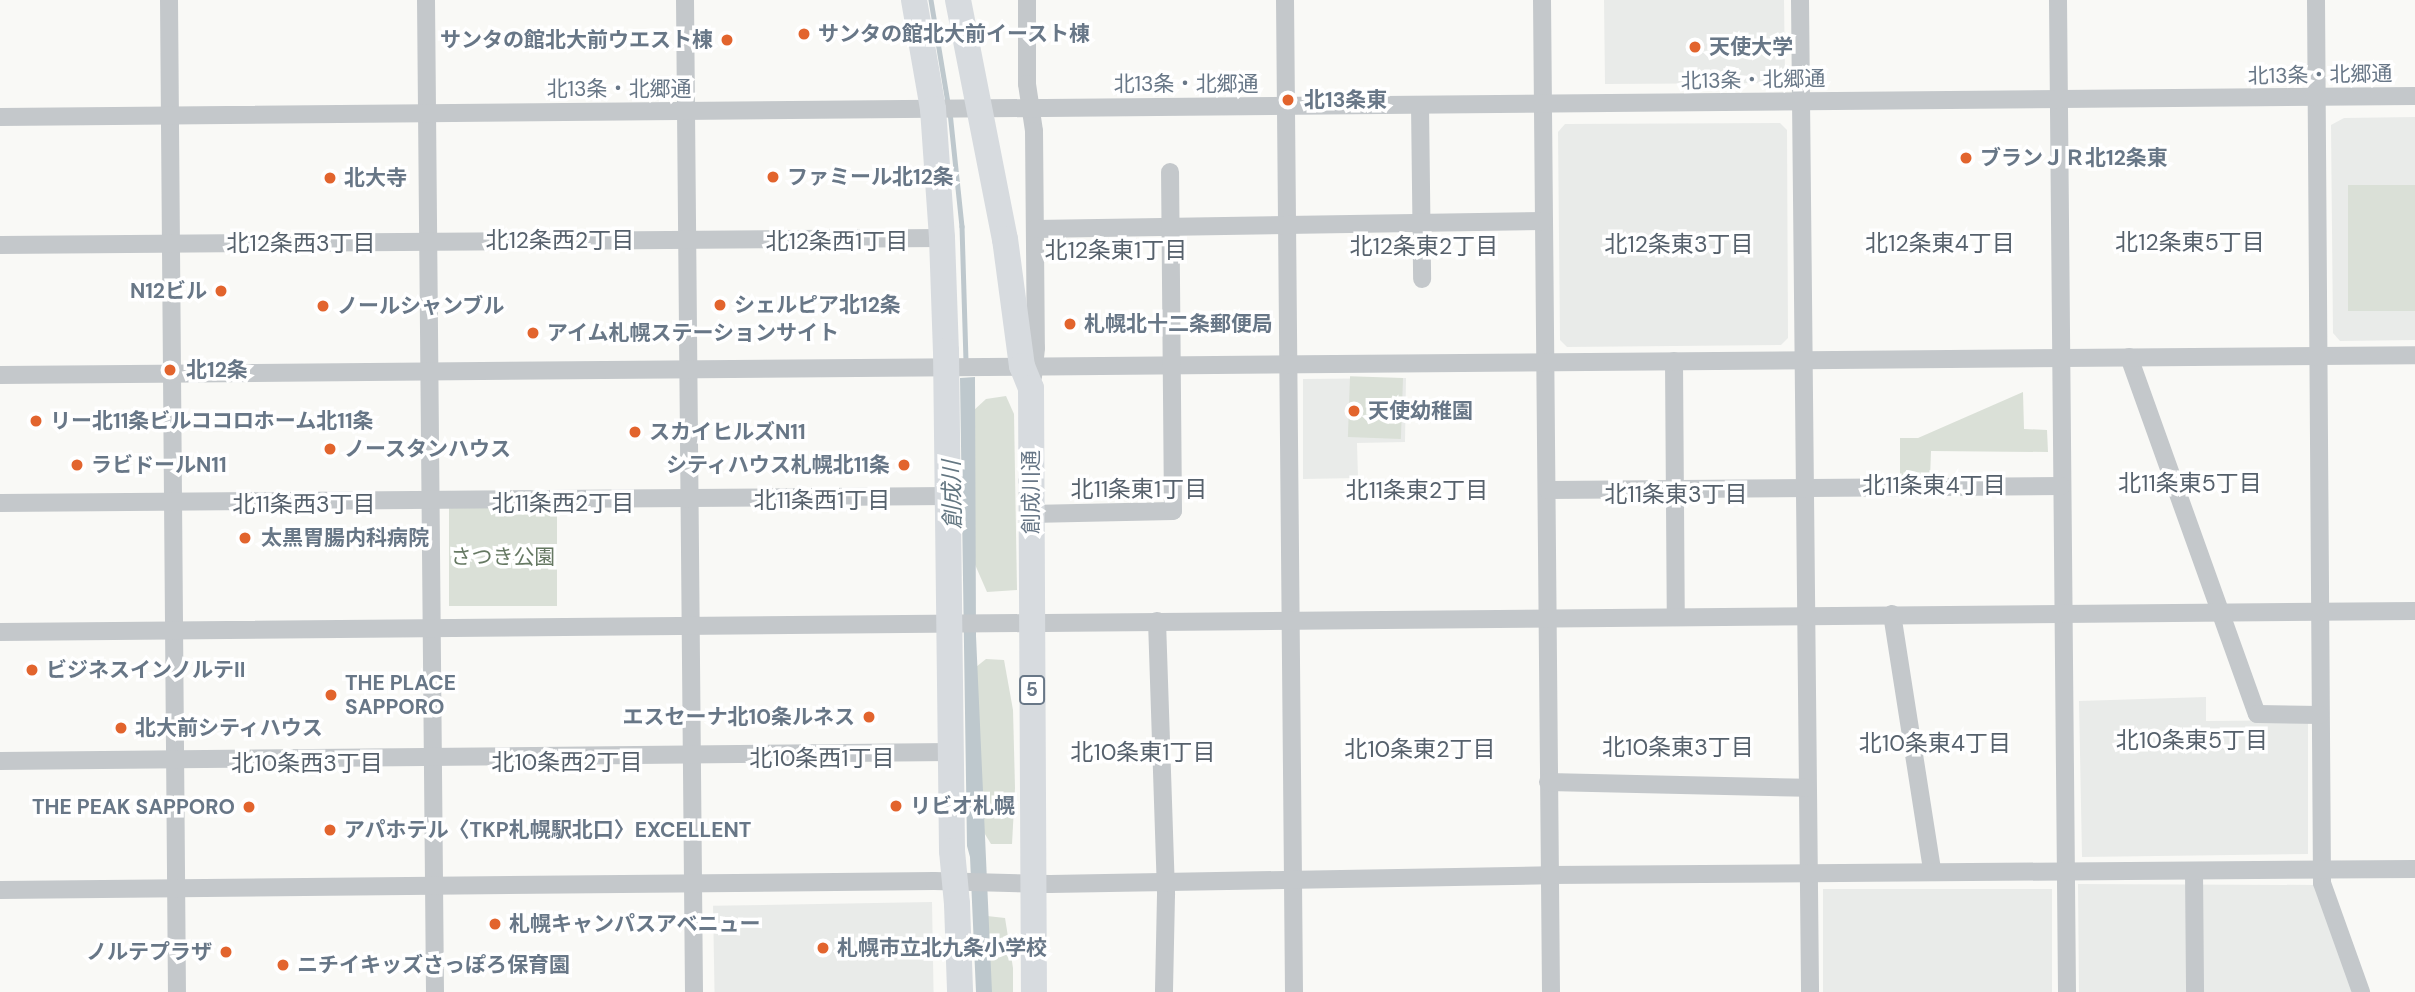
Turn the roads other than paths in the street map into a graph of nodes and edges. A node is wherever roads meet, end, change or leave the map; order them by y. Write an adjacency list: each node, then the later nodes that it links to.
1 (169, 0): 23 (street)
2 (426, 0): 22 (street)
3 (685, 0): 21 (street)
4 (914, 0): 19 (highway, 創成川通 / 5)
5 (958, 0): 19 (highway, 創成川通 / 5)
6 (1027, 0): 20 (street)
7 (1284, 0): 17 (street)
8 (1542, 0): 16 (street)
9 (1800, 0): 15 (street)
10 (2058, 0): 14 (street)
11 (2316, 0): 13 (street)
12 (2415, 96): 13 (street, 北13条・北郷通)
13 (2318, 97): 14 (street, 北13条・北郷通); 37 (street)
14 (2059, 100): 15 (street, 北13条・北郷通); 39 (street)
15 (1801, 102): 16 (street, 北13条・北郷通); 41 (street)
16 (1543, 105): 18 (street, 北13条・北郷通); 26 (street)
17 (1285, 106): 18 (street, 北13条・北郷通); 20 (street, 北13条・北郷通); 28 (street)
18 (1420, 106): 27 (street)
19 (955, 109): 20 (street, 北13条・北郷通); 21 (street, 北13条・北郷通); 31 (highway, 創成川通 / 5); 50 (highway, 創成川通 / 5)
20 (1030, 109): 30 (street)
21 (686, 112): 22 (street, 北13条・北郷通); 32 (street)
22 (428, 114): 23 (street, 北13条・北郷通); 33 (street)
23 (169, 116): 24 (street, 北13条・北郷通); 34 (street)
24 (0, 117)
25 (1170, 172): 29 (street)
26 (1544, 221): 27 (street); 42 (street)
27 (1422, 223): 28 (street); 36 (street)
28 (1286, 224): 29 (street); 44 (street)
29 (1171, 226): 30 (street); 45 (street)
30 (1035, 229): 50 (street)
31 (942, 238): 32 (street); 46 (highway, 創成川通 / 5)
32 (687, 240): 33 (street); 47 (street)
33 (429, 242): 34 (street); 48 (street)
34 (171, 244): 35 (street); 49 (street)
35 (0, 245)
36 (1422, 279)
37 (2318, 355): 38 (street); 40 (street); 63 (street)
38 (2415, 355)
39 (2061, 356): 40 (street); 41 (street); 52 (street)
40 (2129, 356): 66 (street)
41 (1803, 360): 43 (street); 54 (street)
42 (1546, 361): 43 (street); 44 (street); 55 (street)
43 (1674, 361): 53 (street)
44 (1288, 364): 45 (street); 71 (street)
45 (1173, 365): 50 (street); 61 (street)
46 (960, 367): 47 (street); 50 (street); 56 (highway, 創成川通 / 5)
47 (688, 369): 48 (street); 57 (street)
48 (430, 370): 49 (street); 58 (street)
49 (172, 373): 51 (street); 59 (street)
50 (1030, 373): 61 (highway, 創成川通 / 5)
51 (0, 375)
52 (2061, 486): 54 (street); 64 (street)
53 (1675, 488): 54 (street); 55 (street); 67 (street)
54 (1804, 488): 69 (street)
55 (1548, 490): 68 (street)
56 (948, 496): 57 (street); 73 (highway, 創成川通 / 5)
57 (690, 498): 58 (street); 74 (street)
58 (431, 500): 59 (street); 75 (street)
59 (173, 502): 60 (street); 76 (street)
60 (0, 503)
61 (1030, 514): 72 (highway, 創成川通 / 5)
62 (2415, 611): 63 (street)
63 (2321, 612): 66 (street); 78 (street)
64 (2063, 613): 65 (street); 66 (street); 88 (street)
65 (1892, 614): 69 (street); 87 (street)
66 (2221, 614): 78 (street)
67 (1676, 616): 68 (street); 69 (street)
68 (1548, 618): 71 (street); 84 (street)
69 (1806, 618): 85 (street)
70 (1157, 621): 71 (street); 72 (street); 94 (street)
71 (1290, 621): 93 (street)
72 (1031, 623): 73 (street); 97 (highway, 創成川通 / 5)
73 (964, 624): 74 (street); 79 (highway, 創成川通 / 5)
74 (691, 626): 75 (street); 80 (street)
75 (432, 628): 76 (street); 81 (street)
76 (174, 631): 77 (street); 82 (street)
77 (0, 632)
78 (2320, 715): 89 (street)
79 (951, 752): 80 (street); 96 (highway, 創成川通 / 5)
80 (691, 755): 81 (street); 95 (street)
81 (433, 757): 82 (street); 98 (street)
82 (175, 760): 83 (street); 99 (street)
83 (0, 761)
84 (1549, 782): 85 (street); 92 (street)
85 (1807, 788): 91 (street)
86 (2415, 869): 89 (street)
87 (1932, 870): 88 (street); 91 (street)
88 (2067, 870): 90 (street); 110 (street)
89 (2322, 870): 90 (street); 112 (street)
90 (2194, 871): 111 (street)
91 (1809, 873): 92 (street); 109 (street)
92 (1549, 875): 93 (street); 108 (street)
93 (1292, 880): 94 (street); 107 (street)
94 (1163, 882): 97 (street); 106 (street)
95 (692, 883): 96 (street); 98 (street); 103 (street)
96 (971, 883): 97 (street); 104 (highway, 創成川通 / 5)
97 (1034, 883): 105 (highway, 創成川通 / 5)
98 (435, 886): 99 (street); 102 (street)
99 (176, 888): 100 (street); 101 (street)
100 (0, 890)
101 (177, 992)
102 (435, 992)
103 (694, 992)
104 (960, 992)
105 (1034, 992)
106 (1164, 992)
107 (1294, 992)
108 (1551, 992)
109 (1810, 992)
110 (2067, 992)
111 (2195, 992)
112 (2361, 992)

